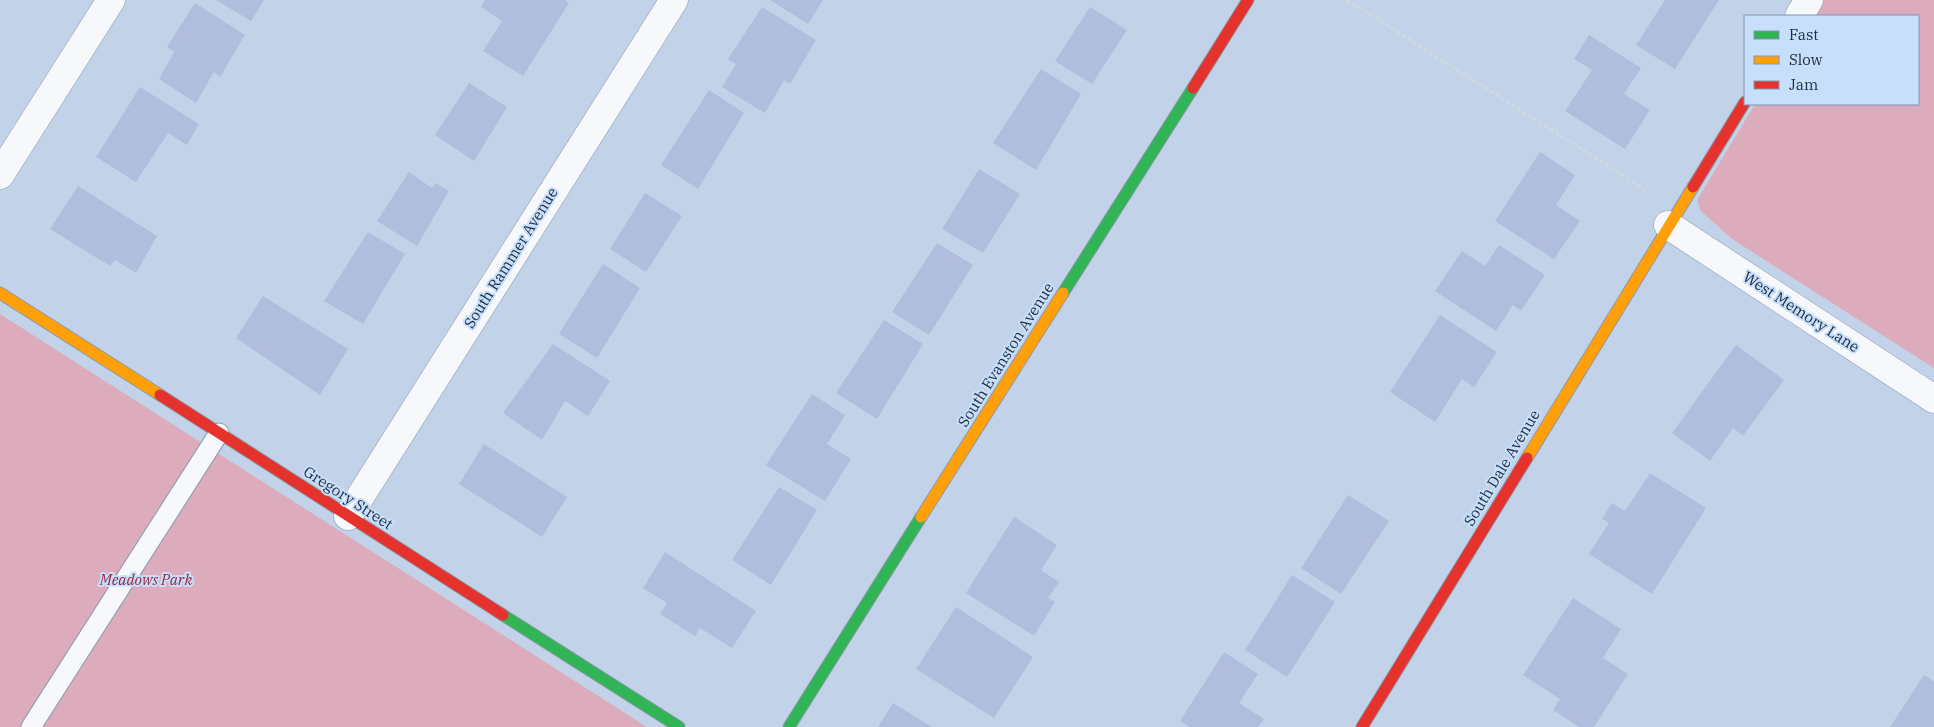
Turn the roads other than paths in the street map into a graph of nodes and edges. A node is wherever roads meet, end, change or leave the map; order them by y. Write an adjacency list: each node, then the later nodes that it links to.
1 (110, 0): 7 (street)
2 (674, 0): 12 (street, South Rammer Avenue)
3 (1248, 0): 15 (street, South Evanston Avenue)
4 (1809, 0): 5 (street)
5 (1800, 15)
6 (1744, 104): 8 (street, South Dale Avenue)
7 (0, 175)
8 (1668, 225): 10 (street, West Memory Lane); 16 (street, South Dale Avenue)
9 (0, 293): 11 (street, Gregory Street)
10 (1934, 400)
11 (219, 433): 12 (street, Gregory Street); 13 (lane)
12 (348, 516): 14 (street, Gregory Street)
13 (31, 727)
14 (679, 727)
15 (789, 727)
16 (1362, 727)

